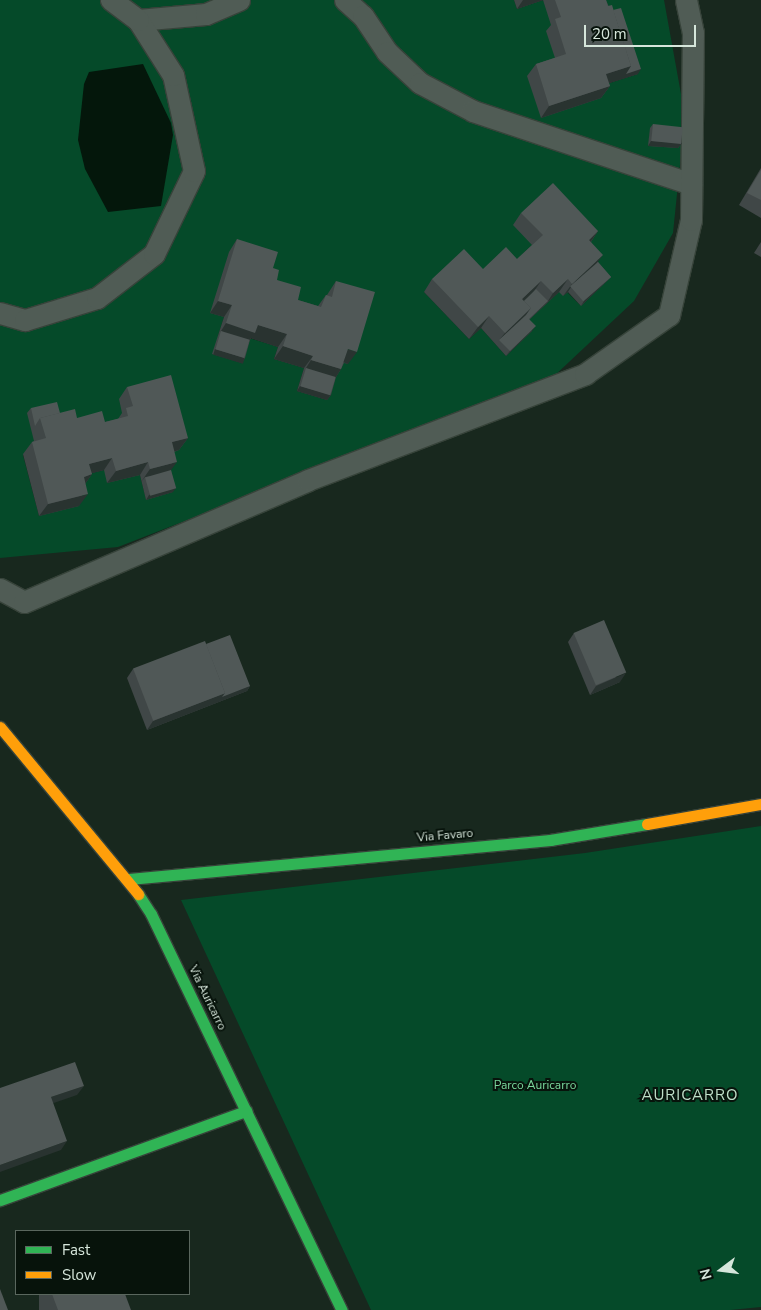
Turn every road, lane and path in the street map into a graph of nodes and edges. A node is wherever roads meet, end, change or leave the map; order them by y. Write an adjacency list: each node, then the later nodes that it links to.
1 (111, 0): 5 (lane)
2 (239, 0): 5 (lane)
3 (345, 0): 6 (lane)
4 (686, 0): 6 (lane)
5 (138, 20): 7 (lane)
6 (691, 184): 8 (lane)
7 (0, 313)
8 (0, 589)
9 (0, 727): 11 (street, Via Auricarro)
10 (761, 804): 11 (street, Via Favaro)
11 (129, 879): 12 (street, Via Auricarro)
12 (246, 1111): 13 (street); 14 (street, Via Auricarro)
13 (0, 1200)
14 (342, 1310)

